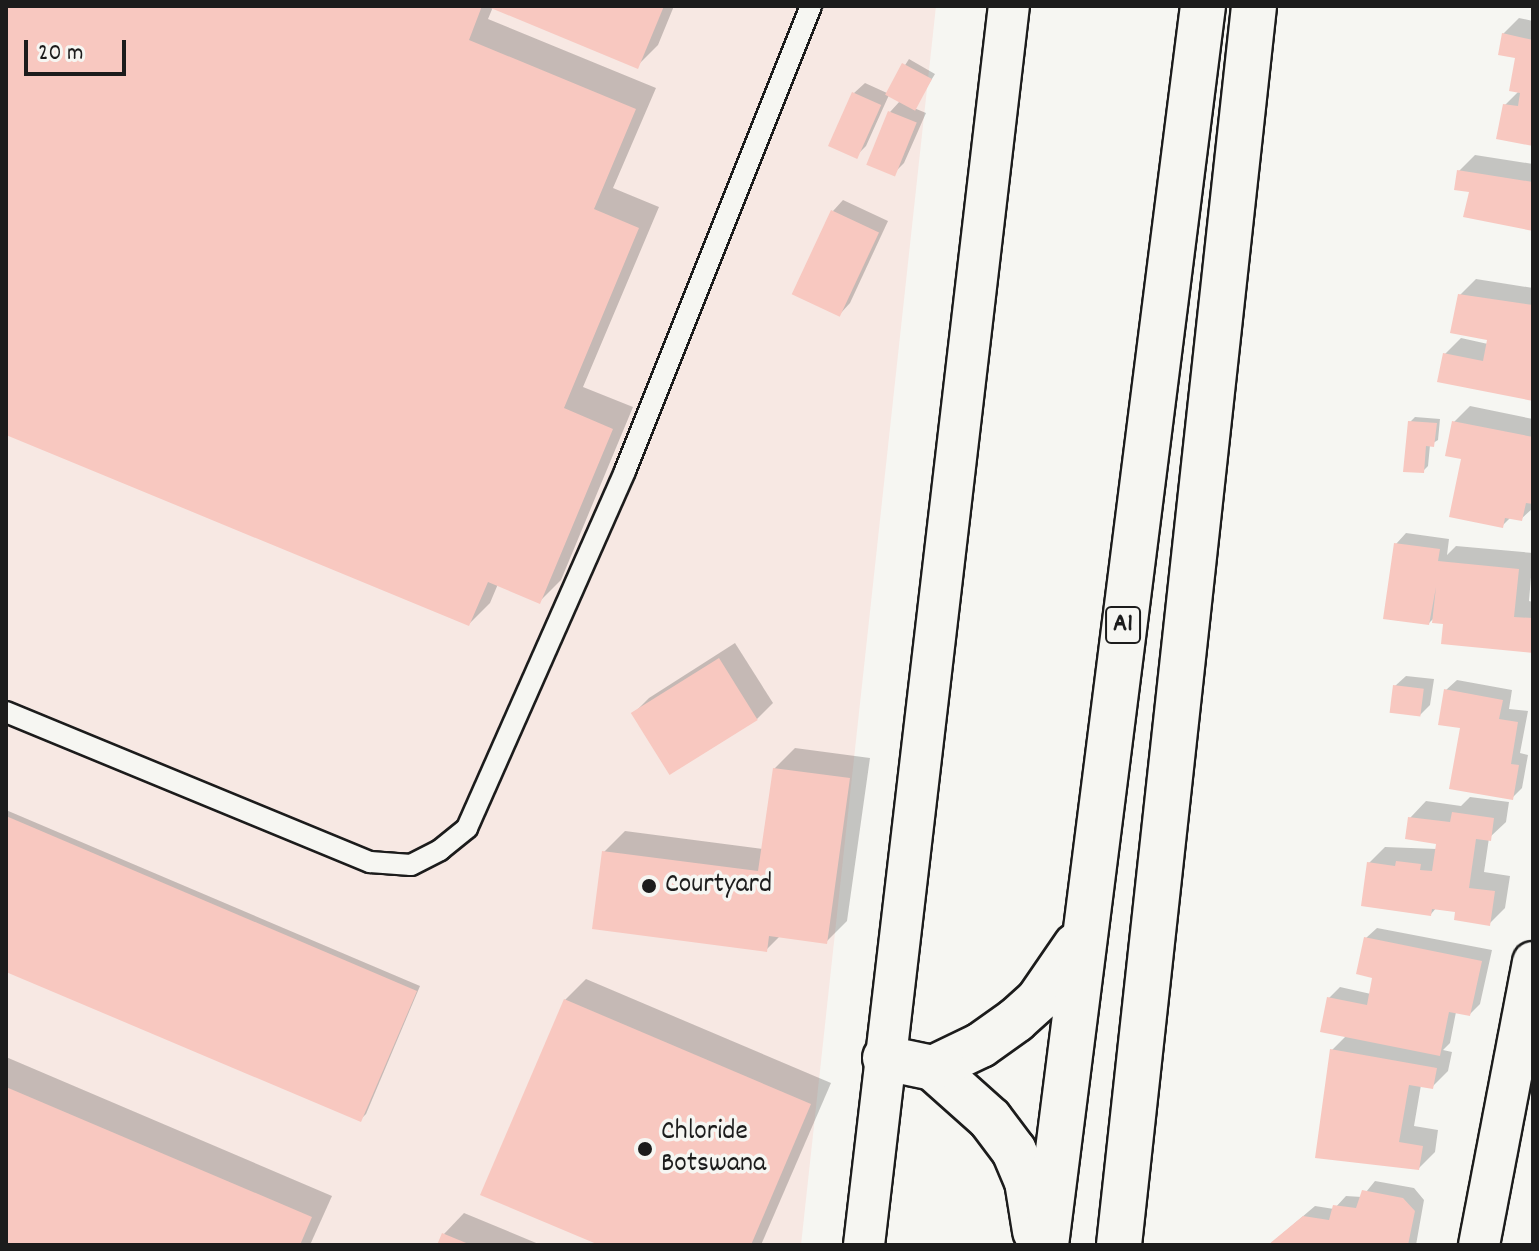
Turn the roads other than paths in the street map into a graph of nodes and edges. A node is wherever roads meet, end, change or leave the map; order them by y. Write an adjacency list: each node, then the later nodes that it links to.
1 (811, 6): 5 (lane)
2 (1009, 6): 8 (street)
3 (1203, 6): 6 (highway, A1)
4 (1254, 6): 13 (highway)
5 (6, 712)
6 (1083, 932): 9 (highway); 12 (highway, A1)
7 (1533, 962): 14 (street)
8 (885, 1058): 9 (highway); 10 (street)
9 (933, 1068): 11 (highway)
10 (864, 1245)
11 (1036, 1245)
12 (1046, 1245)
13 (1119, 1245)
14 (1479, 1245)

